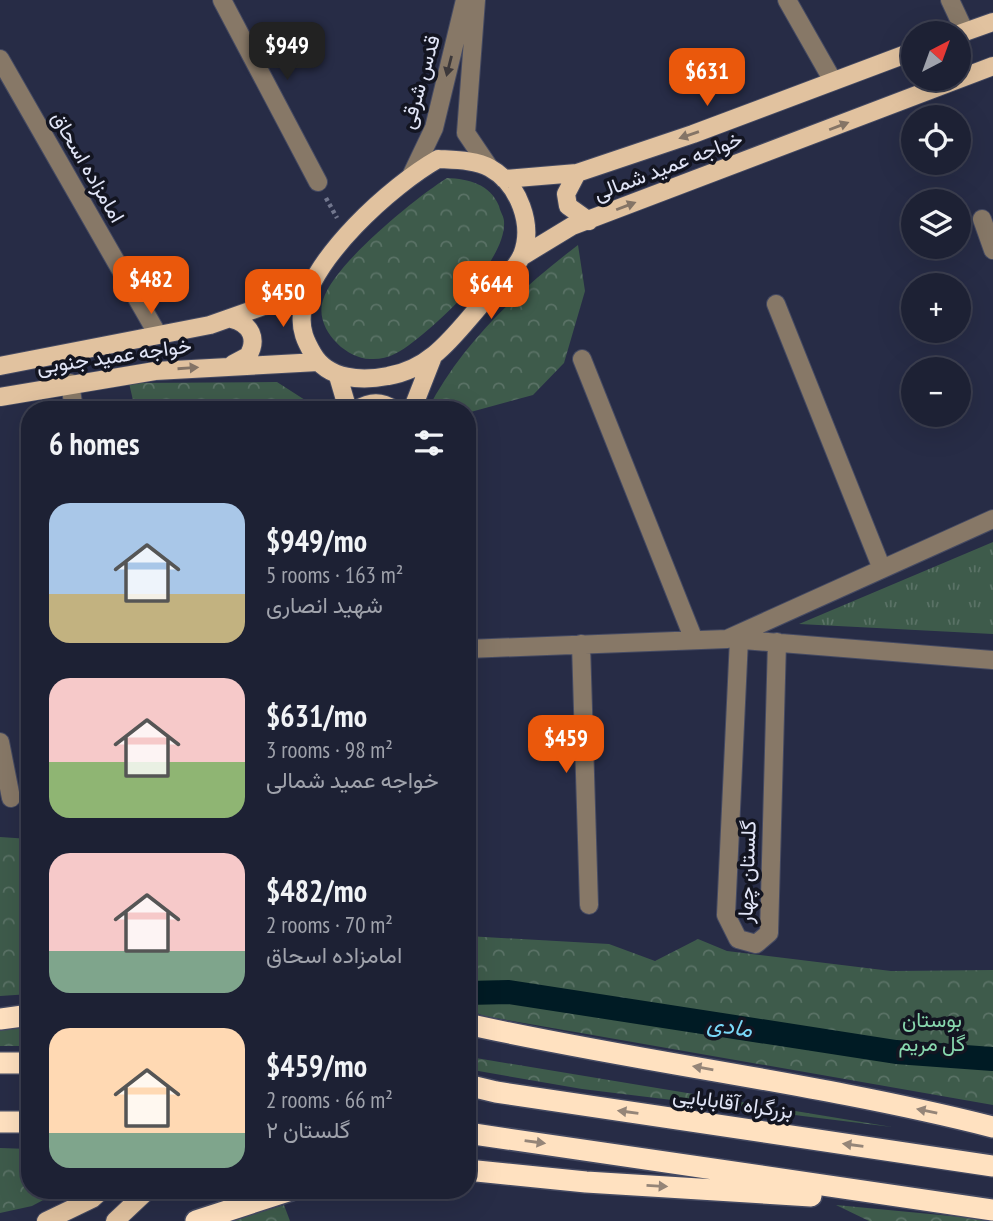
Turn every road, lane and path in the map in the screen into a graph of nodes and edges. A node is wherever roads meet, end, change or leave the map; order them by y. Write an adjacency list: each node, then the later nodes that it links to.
1 (222, 0): 17 (street)
2 (465, 0): 15 (street, قدس شرقی, one-way to 15)
3 (476, 0): 13 (street, قدس شرقی)
4 (787, 0): 12 (street)
5 (950, 0): 6 (street)
6 (958, 21)
7 (993, 22): 8 (main road)
8 (971, 30)
9 (901, 56): 12 (main road, خواجه عمید شمالی)
10 (0, 59): 26 (street, امامزاده اسحاق)
11 (993, 66): 19 (main road, خواجه عمید شمالی, one-way to 11)
12 (833, 81): 14 (main road, خواجه عمید شمالی, one-way to 14)
13 (489, 167): 15 (main road); 16 (main road)
14 (577, 173): 16 (main road, خواجه عمید شمالی); 19 (main road)
15 (412, 174): 20 (main road)
16 (504, 179): 22 (main road)
17 (318, 182): 20 (path)
18 (982, 219): 21 (street)
19 (589, 221): 22 (main road, خواجه عمید شمالی)
20 (348, 237): 23 (main road)
21 (993, 250)
22 (521, 257): 27 (main road)
23 (309, 290): 25 (main road, خواجه عمید جنوبی); 29 (main road)
24 (775, 304): 39 (street)
25 (232, 319): 26 (main road, خواجه عمید جنوبی); 30 (main road)
26 (158, 335): 31 (main road, خواجه عمید جنوبی)
27 (432, 359): 32 (main road); 37 (main road)
28 (582, 359): 41 (street)
29 (318, 362): 30 (main road, خواجه عمید جنوبی); 32 (main road)
30 (230, 365): 33 (main road, خواجه عمید جنوبی, one-way to 30)
31 (0, 366)
32 (338, 376): 36 (main road)
33 (69, 383): 34 (main road, خواجه عمید جنوبی); 35 (street)
34 (0, 397)
35 (72, 401)
36 (345, 401)
37 (416, 401)
38 (993, 519): 39 (street)
39 (882, 569): 40 (street)
40 (733, 639): 41 (street); 42 (street); 42 (street, گلستان چهار)
41 (694, 640): 43 (street)
42 (777, 642): 45 (street)
43 (581, 645): 44 (street); 48 (street)
44 (476, 649)
45 (993, 660)
46 (0, 741): 47 (street)
47 (11, 798)
48 (589, 905)
49 (21, 1016): 50 (highway)
50 (0, 1019)
51 (476, 1026): 57 (highway, one-way to 51)
52 (0, 1063): 53 (highway)
53 (21, 1063)
54 (476, 1087): 59 (highway, بزرگراه آقابابایی, one-way to 54)
55 (0, 1122): 56 (highway)
56 (21, 1122)
57 (993, 1127)
58 (476, 1134): 64 (highway, one-way to 64)
59 (993, 1166)
60 (476, 1171): 64 (highway, one-way to 64)
61 (92, 1199): 66 (main road)
62 (138, 1199): 67 (main road)
63 (263, 1199): 68 (highway)
64 (950, 1204): 65 (highway)
65 (993, 1210)
66 (46, 1221)
67 (114, 1221)
68 (196, 1221)

